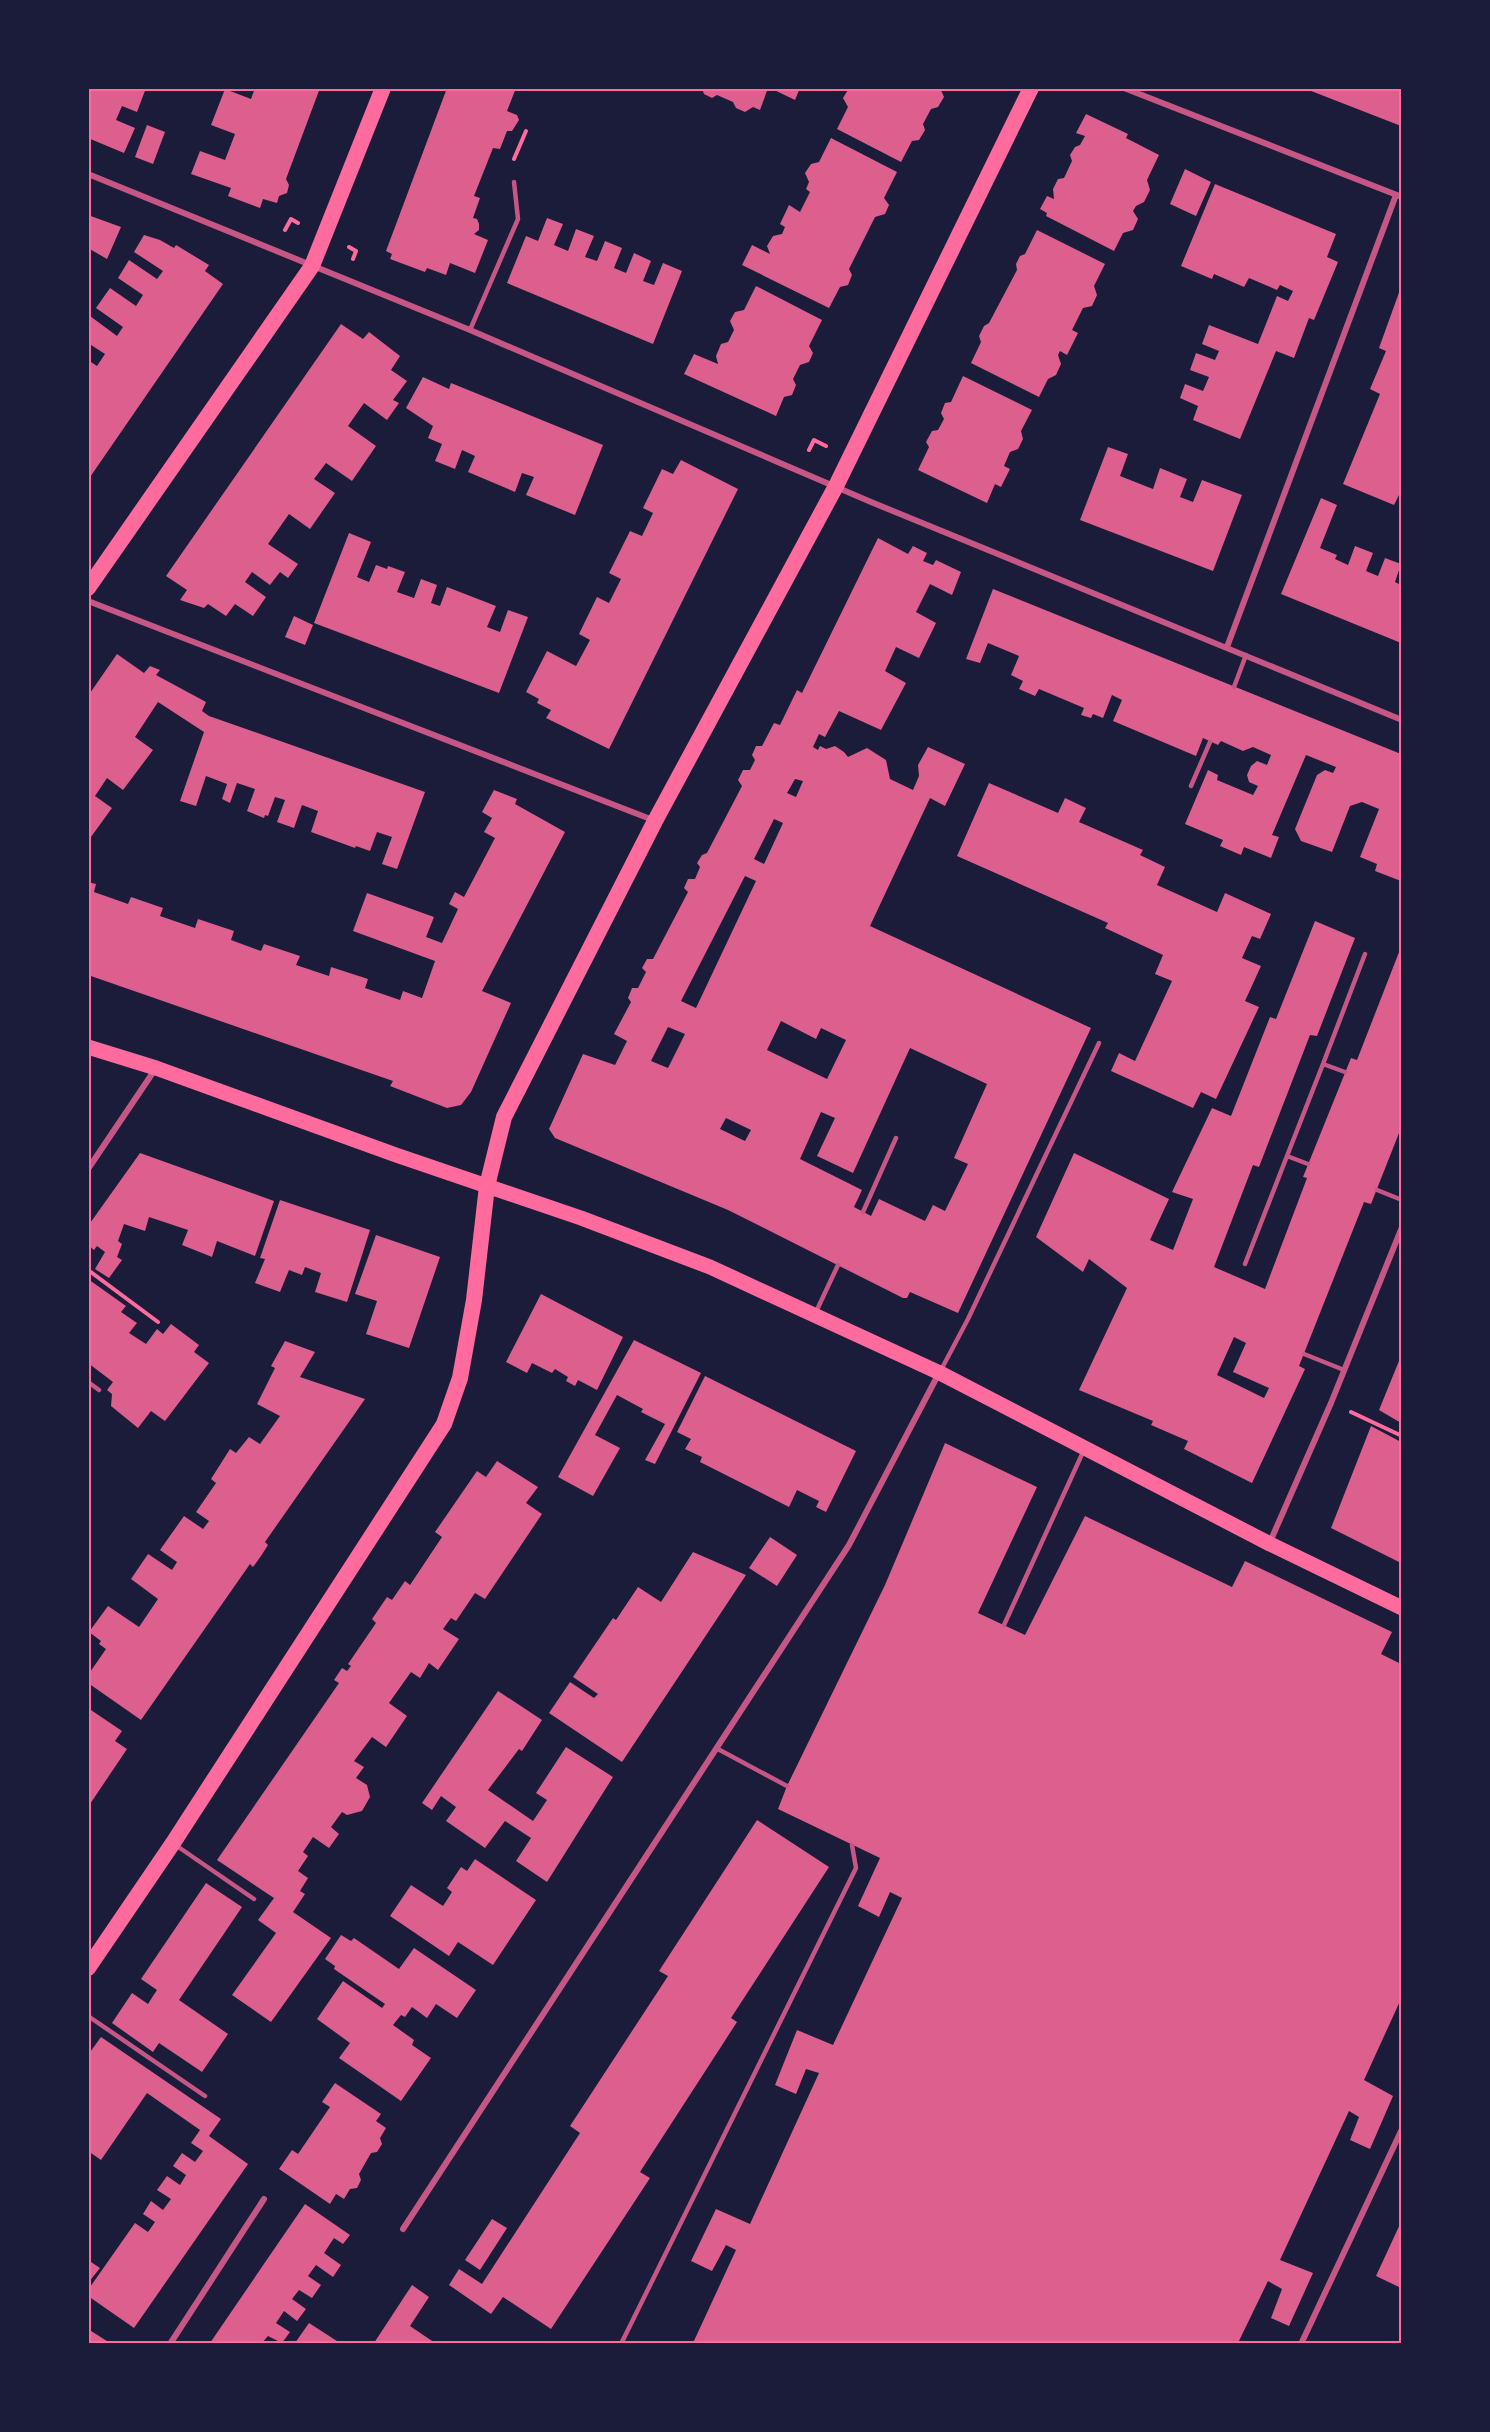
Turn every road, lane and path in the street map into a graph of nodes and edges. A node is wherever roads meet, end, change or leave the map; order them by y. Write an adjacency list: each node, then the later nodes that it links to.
1 (383, 88): 9 (highway)
2 (1031, 88): 13 (highway)
3 (1124, 88): 6 (street)
4 (88, 174): 9 (street)
5 (514, 182): 10 (lane)
6 (1399, 196): 16 (street)
7 (304, 225): 8 (path)
8 (284, 233)
9 (312, 266): 10 (street); 14 (highway)
10 (470, 330): 13 (street)
11 (829, 447): 12 (path)
12 (806, 456)
13 (836, 486): 16 (street); 22 (highway)
14 (88, 588)
15 (88, 601): 22 (street)
16 (1227, 647): 17 (street)
17 (1246, 655): 18 (lane); 19 (street)
18 (1234, 687)
19 (1401, 720)
20 (1210, 742): 21 (lane)
21 (1191, 786)
22 (655, 821): 33 (highway)
23 (1365, 954): 26 (lane)
24 (1099, 1043): 45 (lane)
25 (88, 1047): 27 (main road)
26 (1323, 1064): 28 (lane); 30 (lane)
27 (156, 1068): 32 (street); 33 (main road)
28 (1346, 1072)
29 (897, 1138): 36 (lane)
30 (1287, 1156): 31 (lane); 38 (lane)
31 (1308, 1164)
32 (88, 1169)
33 (487, 1186): 41 (main road); 56 (highway)
34 (1377, 1190): 35 (lane)
35 (1401, 1200)
36 (863, 1212)
37 (1401, 1227): 44 (street)
38 (1245, 1264)
39 (838, 1265): 41 (lane)
40 (88, 1270): 42 (path)
41 (815, 1316): 45 (main road)
42 (158, 1322)
43 (1304, 1354): 44 (lane)
44 (1344, 1370): 51 (street)
45 (940, 1373): 50 (main road); 54 (street)
46 (88, 1382): 47 (lane)
47 (99, 1390)
48 (1377, 1424): 49 (path)
49 (1401, 1436)
50 (1084, 1449): 51 (main road); 53 (lane)
51 (1270, 1544): 52 (main road)
52 (1401, 1608)
53 (1004, 1624)
54 (716, 1748): 55 (lane); 64 (street)
55 (787, 1786)
56 (173, 1843): 58 (lane); 59 (highway)
57 (852, 1845): 66 (lane)
58 (254, 1899)
59 (88, 1968)
60 (88, 2016): 61 (lane)
61 (205, 2096)
62 (1401, 2129): 67 (street)
63 (264, 2199): 65 (street)
64 (403, 2229)
65 (170, 2343)
66 (621, 2343)
67 (1301, 2343)

